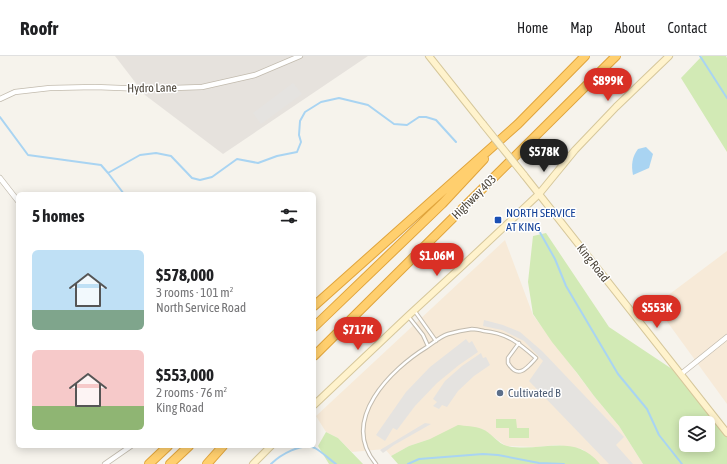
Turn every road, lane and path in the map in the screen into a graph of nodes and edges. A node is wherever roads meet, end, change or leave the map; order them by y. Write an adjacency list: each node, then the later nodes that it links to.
1 (300, 56): 6 (street, Hydro Lane)
2 (429, 56): 9 (street, King Road, bridge)
3 (585, 56): 7 (highway, Highway 403)
4 (616, 56): 19 (highway, Highway 403)
5 (668, 56): 9 (street)
6 (0, 99)
7 (518, 124): 11 (highway, Highway 403); 14 (highway)
8 (0, 178): 10 (street)
9 (539, 194): 12 (street); 20 (street, King Road)
10 (16, 198)
11 (316, 304)
12 (414, 310): 13 (street); 16 (lane)
13 (408, 316): 18 (lane); 21 (street)
14 (316, 325)
15 (727, 338): 20 (street)
16 (436, 341): 17 (lane); 18 (lane)
17 (519, 343): 17 (lane)
18 (428, 346): 33 (lane)
19 (316, 354)
20 (681, 374): 22 (street, King Road)
21 (316, 403)
22 (727, 433)
23 (128, 448): 28 (street)
24 (166, 448): 29 (highway)
25 (187, 448): 30 (highway)
26 (221, 448): 31 (highway)
27 (270, 448): 32 (street)
28 (105, 464)
29 (149, 464)
30 (170, 464)
31 (207, 464)
32 (252, 464)
33 (376, 464)

